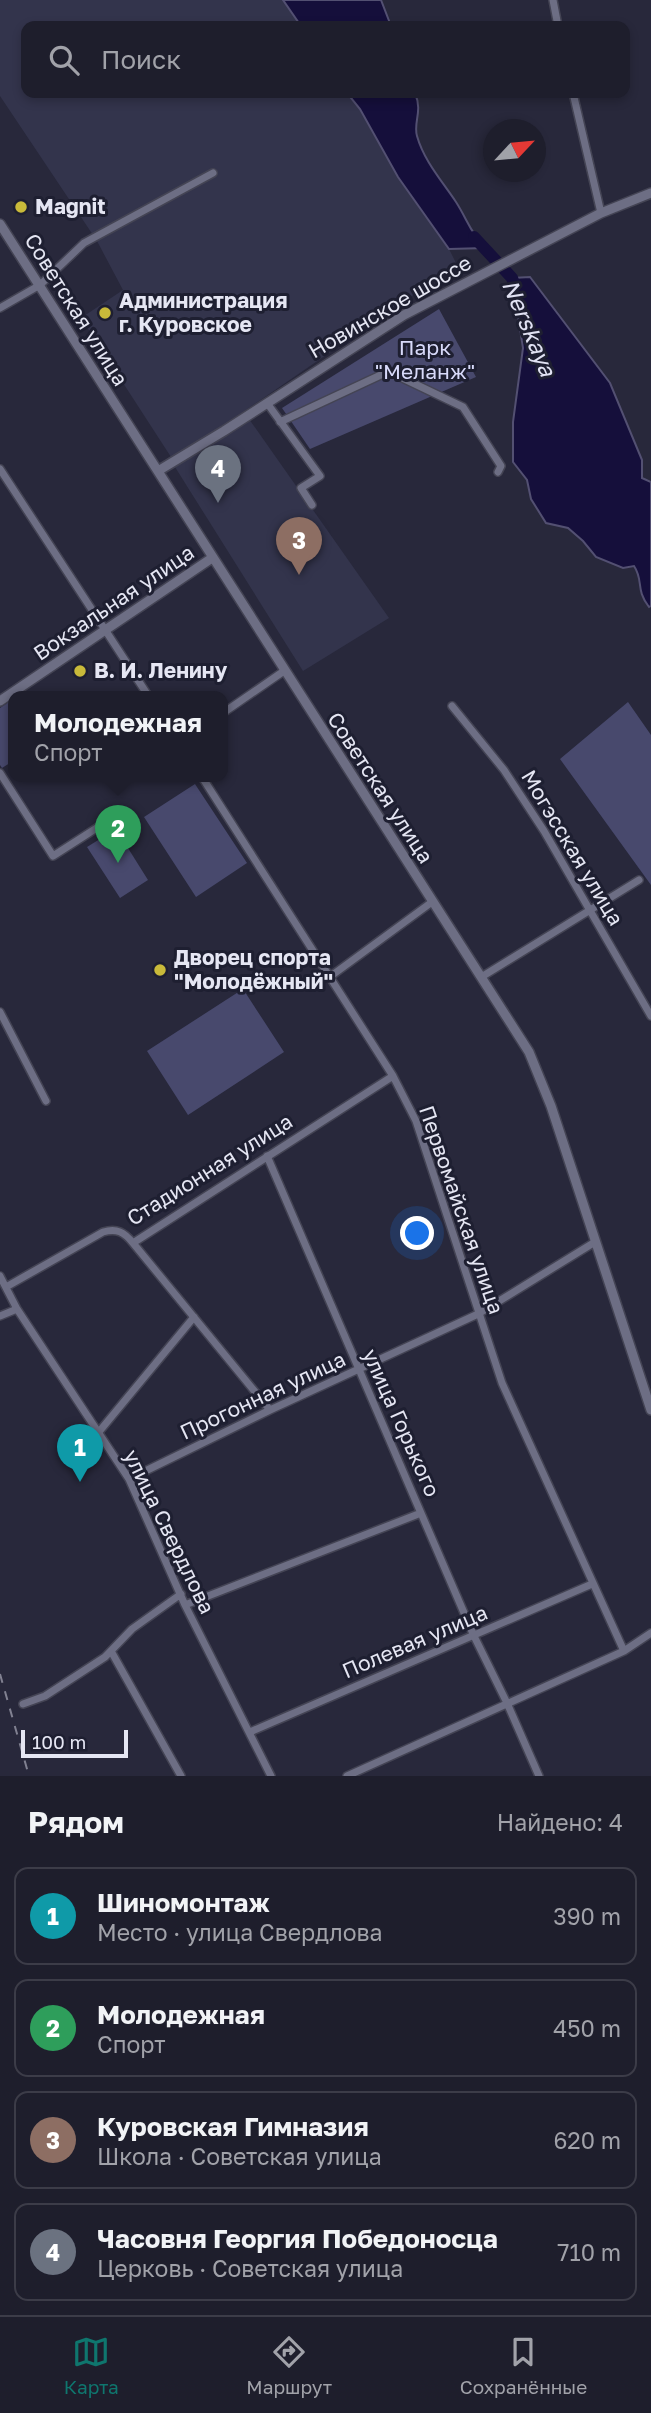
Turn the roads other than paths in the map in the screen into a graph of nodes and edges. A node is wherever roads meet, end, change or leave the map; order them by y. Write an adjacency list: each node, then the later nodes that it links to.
1 (552, 0): 2 (street)
2 (557, 21)
3 (574, 98): 6 (street)
4 (213, 173): 8 (street)
5 (651, 193): 6 (street, Новинское шоссе)
6 (601, 213): 10 (street, Новинское шоссе)
7 (0, 224): 8 (street, Советская улица)
8 (40, 285): 9 (street); 13 (street, Советская улица)
9 (0, 309)
10 (267, 403): 11 (street); 13 (street, Новинское шоссе)
11 (280, 422): 14 (street); 15 (street)
12 (0, 469): 17 (street)
13 (158, 471): 16 (street, Советская улица)
14 (498, 472)
15 (313, 505)
16 (212, 558): 17 (street, Вокзальная улица); 18 (street, Советская улица)
17 (105, 629): 19 (street, Вокзальная улица); 20 (street)
18 (284, 670): 22 (street); 27 (street, Советская улица)
19 (10, 691)
20 (145, 691)
21 (452, 706): 28 (street, Могэсская улица)
22 (228, 709)
23 (0, 773): 25 (street)
24 (205, 782): 29 (street, Первомайская улица)
25 (117, 816)
26 (639, 880): 28 (street)
27 (432, 902): 29 (street); 30 (street, Советская улица)
28 (590, 911): 30 (street); 32 (street, Могэсская улица)
29 (331, 976): 33 (street, Первомайская улица)
30 (483, 976): 36 (street, Советская улица)
31 (0, 1012): 34 (street)
32 (651, 1016)
33 (393, 1076): 35 (street, Стадионная улица); 41 (street, Первомайская улица)
34 (46, 1101)
35 (267, 1156): 37 (street, Стадионная улица); 44 (street, улица Горького)
36 (595, 1241): 41 (street, Прогонная улица); 46 (street, Советская улица)
37 (133, 1242): 39 (street, Стадионная улица); 43 (street)
38 (0, 1276): 39 (street, улица Свердлова)
39 (6, 1287): 40 (street, улица Свердлова)
40 (17, 1309): 42 (street); 47 (street, улица Свердлова)
41 (478, 1314): 44 (street, Прогонная улица); 50 (street, Первомайская улица)
42 (0, 1316)
43 (194, 1317): 45 (street); 47 (street)
44 (359, 1370): 45 (street, Прогонная улица); 49 (street, улица Горького)
45 (270, 1410): 48 (street, Прогонная улица)
46 (651, 1410)
47 (98, 1433): 48 (street, улица Свердлова)
48 (129, 1479): 51 (street, улица Свердлова)
49 (421, 1513): 52 (street); 54 (street, улица Горького)
50 (592, 1584): 54 (street, Полевая улица); 56 (street, Первомайская улица)
51 (181, 1594): 52 (street, улица Свердлова); 55 (street)
52 (185, 1605): 59 (street, улица Свердлова)
53 (651, 1633): 56 (street)
54 (474, 1636): 57 (street, улица Горького); 59 (street, Полевая улица)
55 (111, 1651): 58 (street); 60 (street)
56 (624, 1651): 57 (street)
57 (507, 1703): 62 (street); 63 (street, улица Горького)
58 (23, 1704)
59 (250, 1732): 61 (street, улица Свердлова)
60 (181, 1776)
61 (271, 1776)
62 (346, 1776)
63 (538, 1776)

